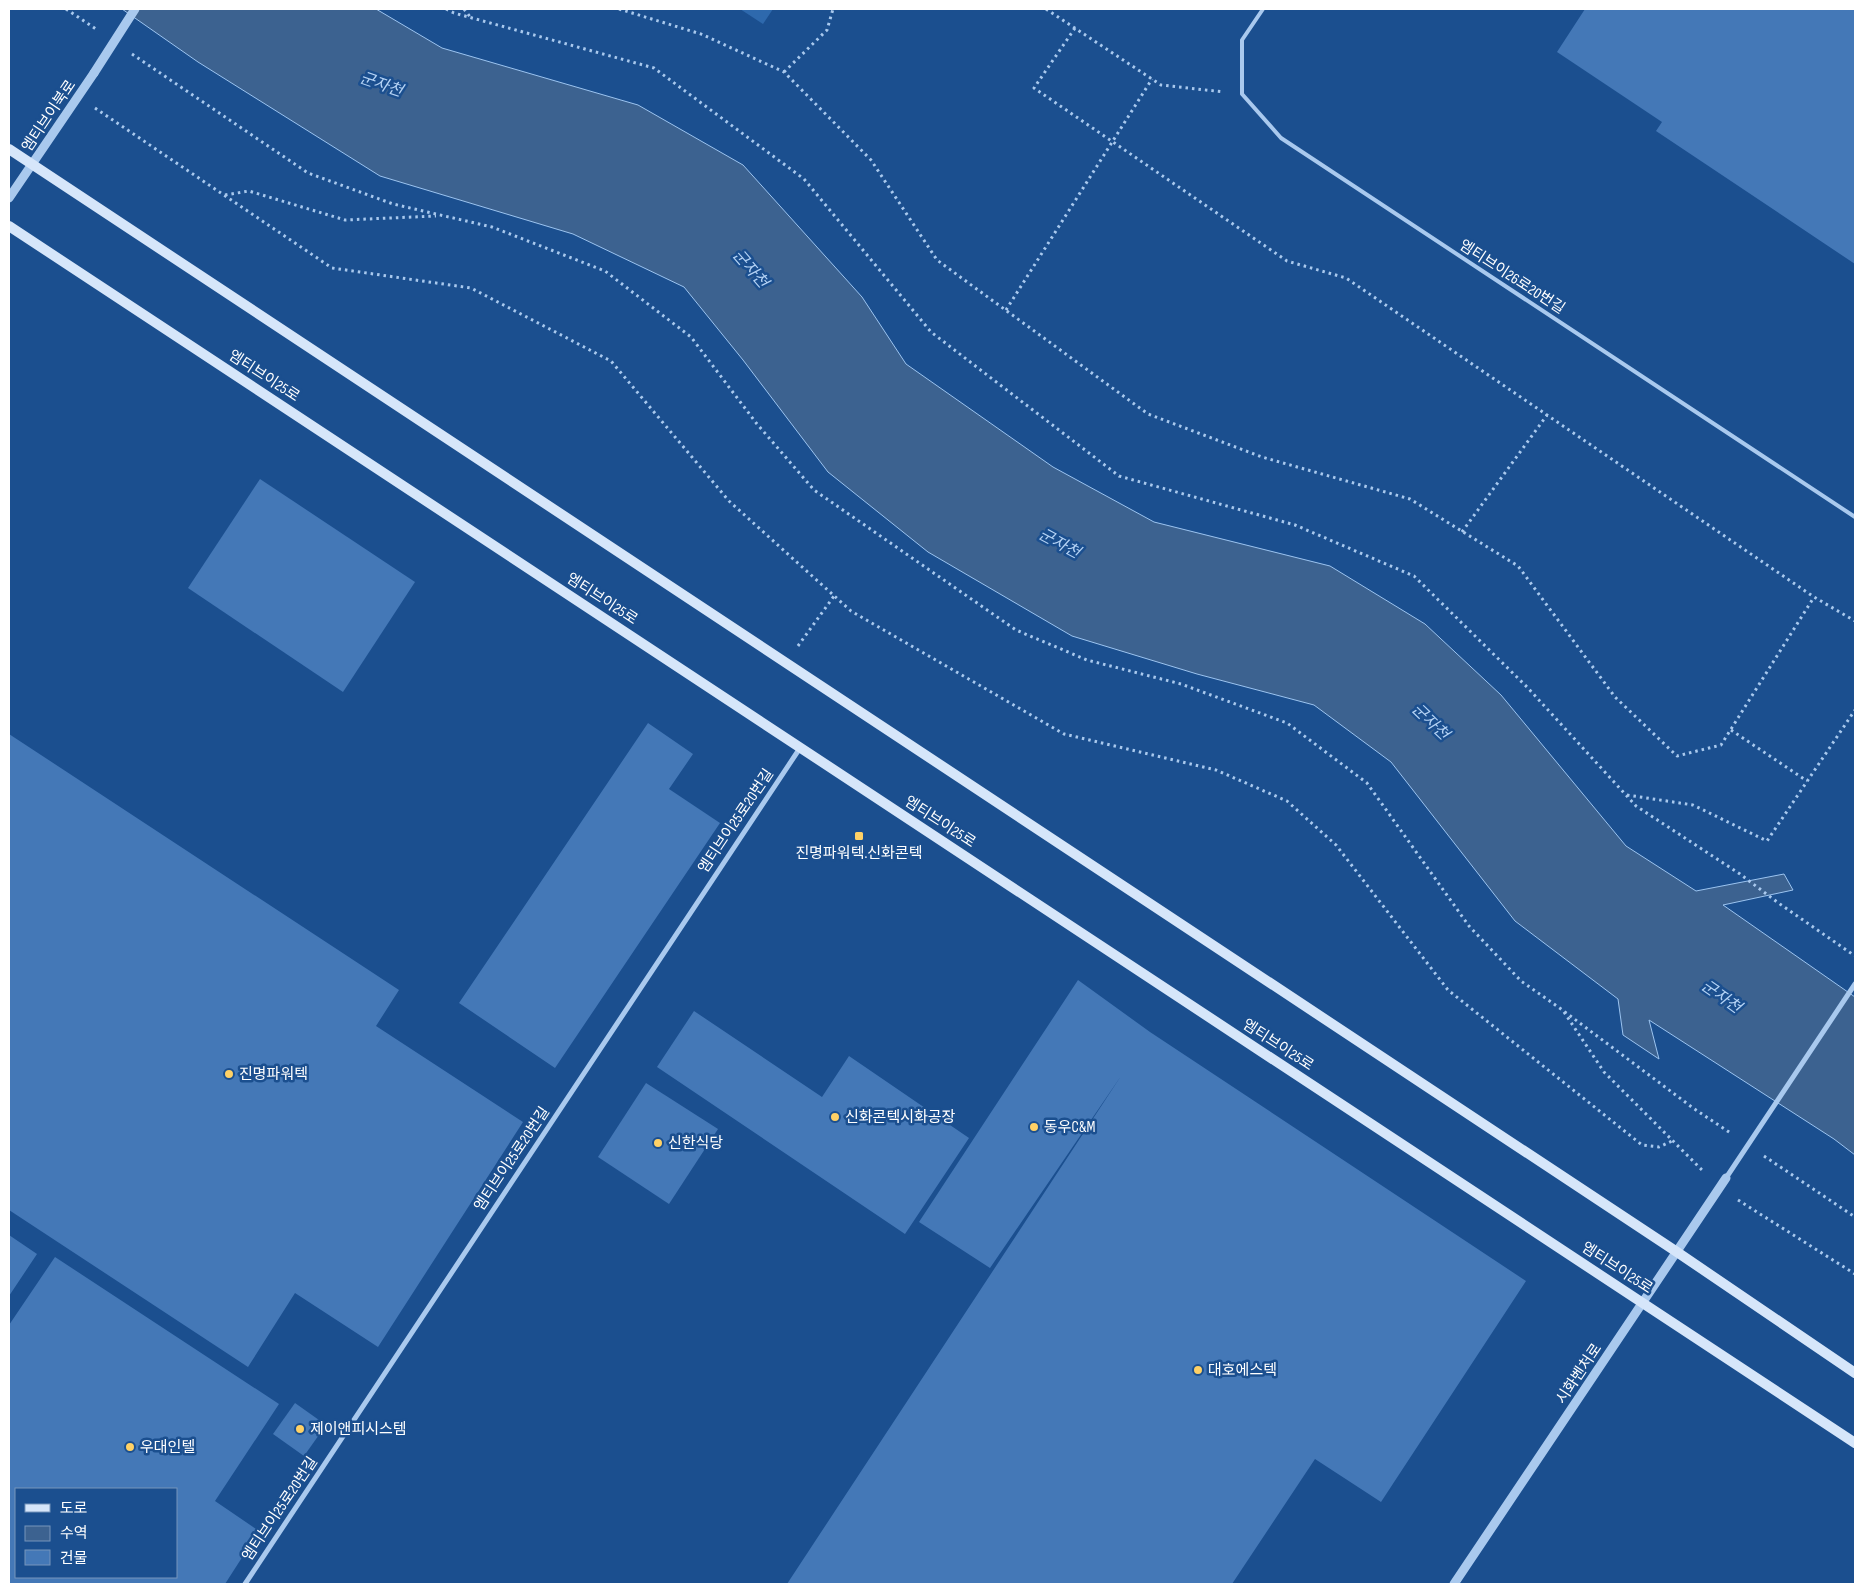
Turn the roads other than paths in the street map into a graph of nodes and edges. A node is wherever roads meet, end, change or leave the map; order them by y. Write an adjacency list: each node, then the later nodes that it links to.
1 (135, 9): 4 (street, 엠티브이북로, bridge)
2 (1263, 9): 7 (lane, 엠티브이26로20번길)
3 (9, 149): 4 (main road)
4 (32, 164): 5 (street, 엠티브이북로); 11 (main road)
5 (9, 198)
6 (9, 226): 8 (main road, 엠티브이25로)
7 (1855, 517)
8 (800, 747): 12 (main road, 엠티브이25로); 15 (street, 엠티브이25로20번길)
9 (1855, 984): 10 (street, bridge)
10 (1726, 1178): 11 (street, 시화벤처로)
11 (1677, 1252): 12 (street, 시화벤처로); 13 (main road)
12 (1643, 1303): 14 (main road, 엠티브이25로); 16 (street, 시화벤처로)
13 (1855, 1373)
14 (1855, 1443)
15 (244, 1584)
16 (1454, 1584)

